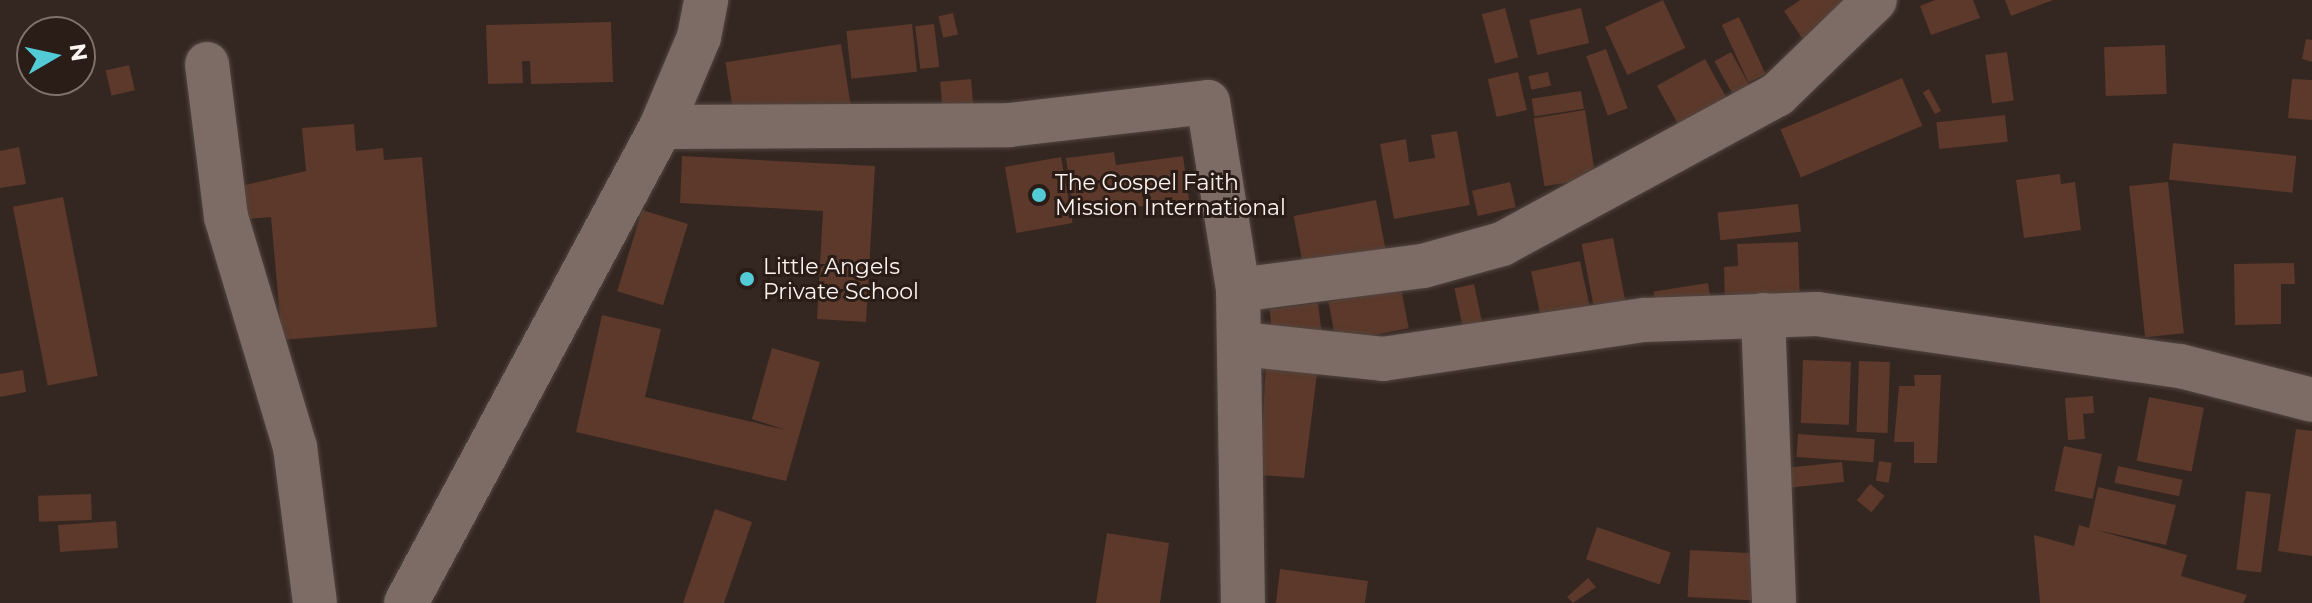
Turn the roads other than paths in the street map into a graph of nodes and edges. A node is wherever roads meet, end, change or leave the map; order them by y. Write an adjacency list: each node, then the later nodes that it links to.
1 (706, 0): 4 (street)
2 (1875, 0): 5 (street)
3 (207, 64): 9 (street)
4 (661, 127): 5 (street); 10 (street)
5 (1238, 290): 7 (street)
6 (1763, 315): 7 (street); 8 (street); 12 (street)
7 (1241, 344): 11 (street)
8 (2312, 400)
9 (315, 603)
10 (406, 603)
11 (1243, 603)
12 (1774, 603)

